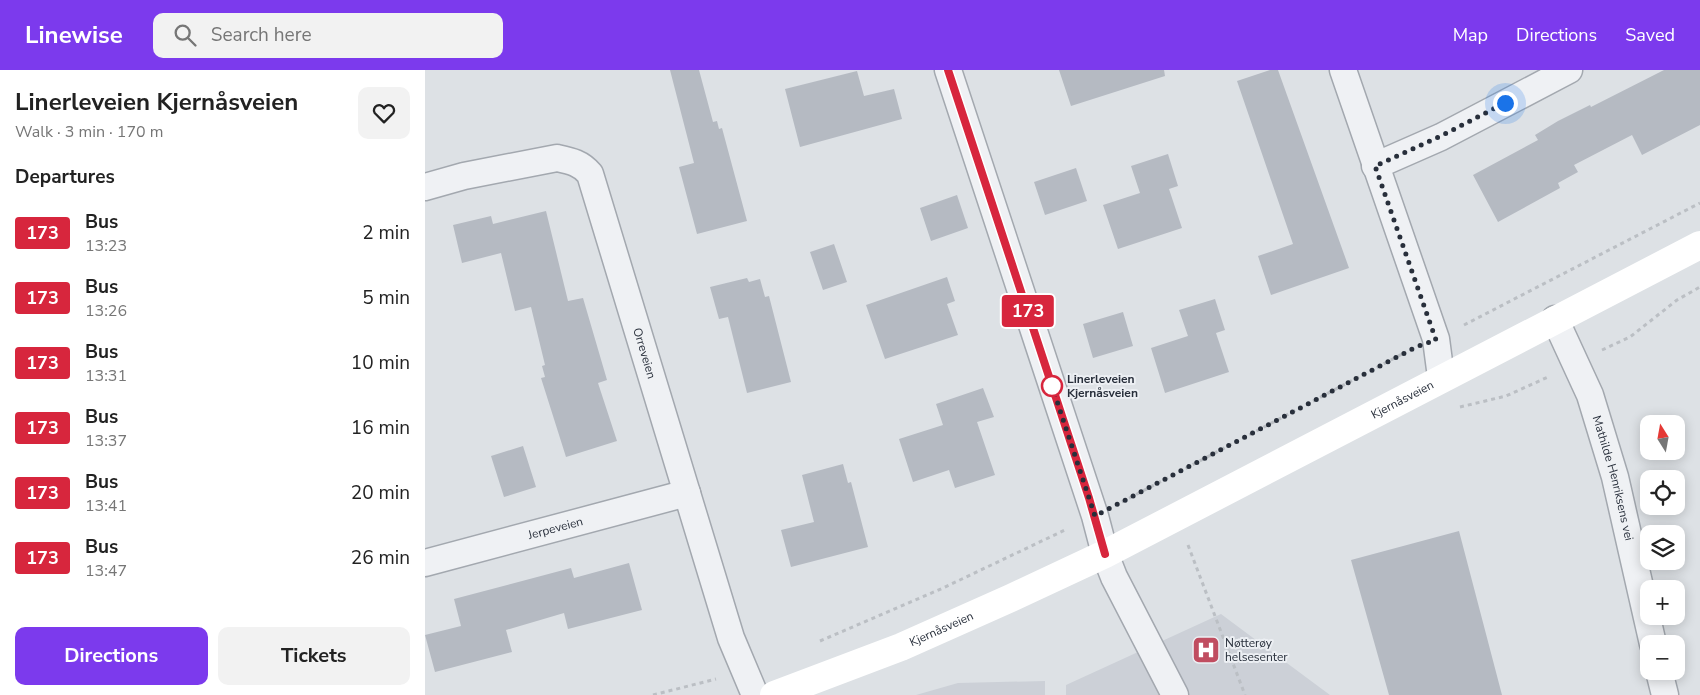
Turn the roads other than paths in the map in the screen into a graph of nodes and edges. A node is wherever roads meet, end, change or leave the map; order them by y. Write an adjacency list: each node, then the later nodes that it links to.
1 (948, 70): 10 (street)
2 (1343, 70): 4 (street)
3 (1569, 70): 4 (street)
4 (1375, 166): 8 (street)
5 (425, 186): 9 (street, Orreveien)
6 (1700, 245): 7 (main road, Kjernåsveien)
7 (1555, 319): 8 (main road, Kjernåsveien); 12 (street, Mathilde Henriksens vei)
8 (1441, 377): 10 (main road, Kjernåsveien)
9 (687, 493): 11 (street, Jerpeveien); 14 (street, Orreveien)
10 (1105, 554): 15 (main road, Kjernåsveien); 16 (street)
11 (425, 563)
12 (1651, 635)
13 (1661, 680): 17 (street)
14 (755, 695)
15 (774, 695)
16 (1175, 695)
17 (1665, 695)

